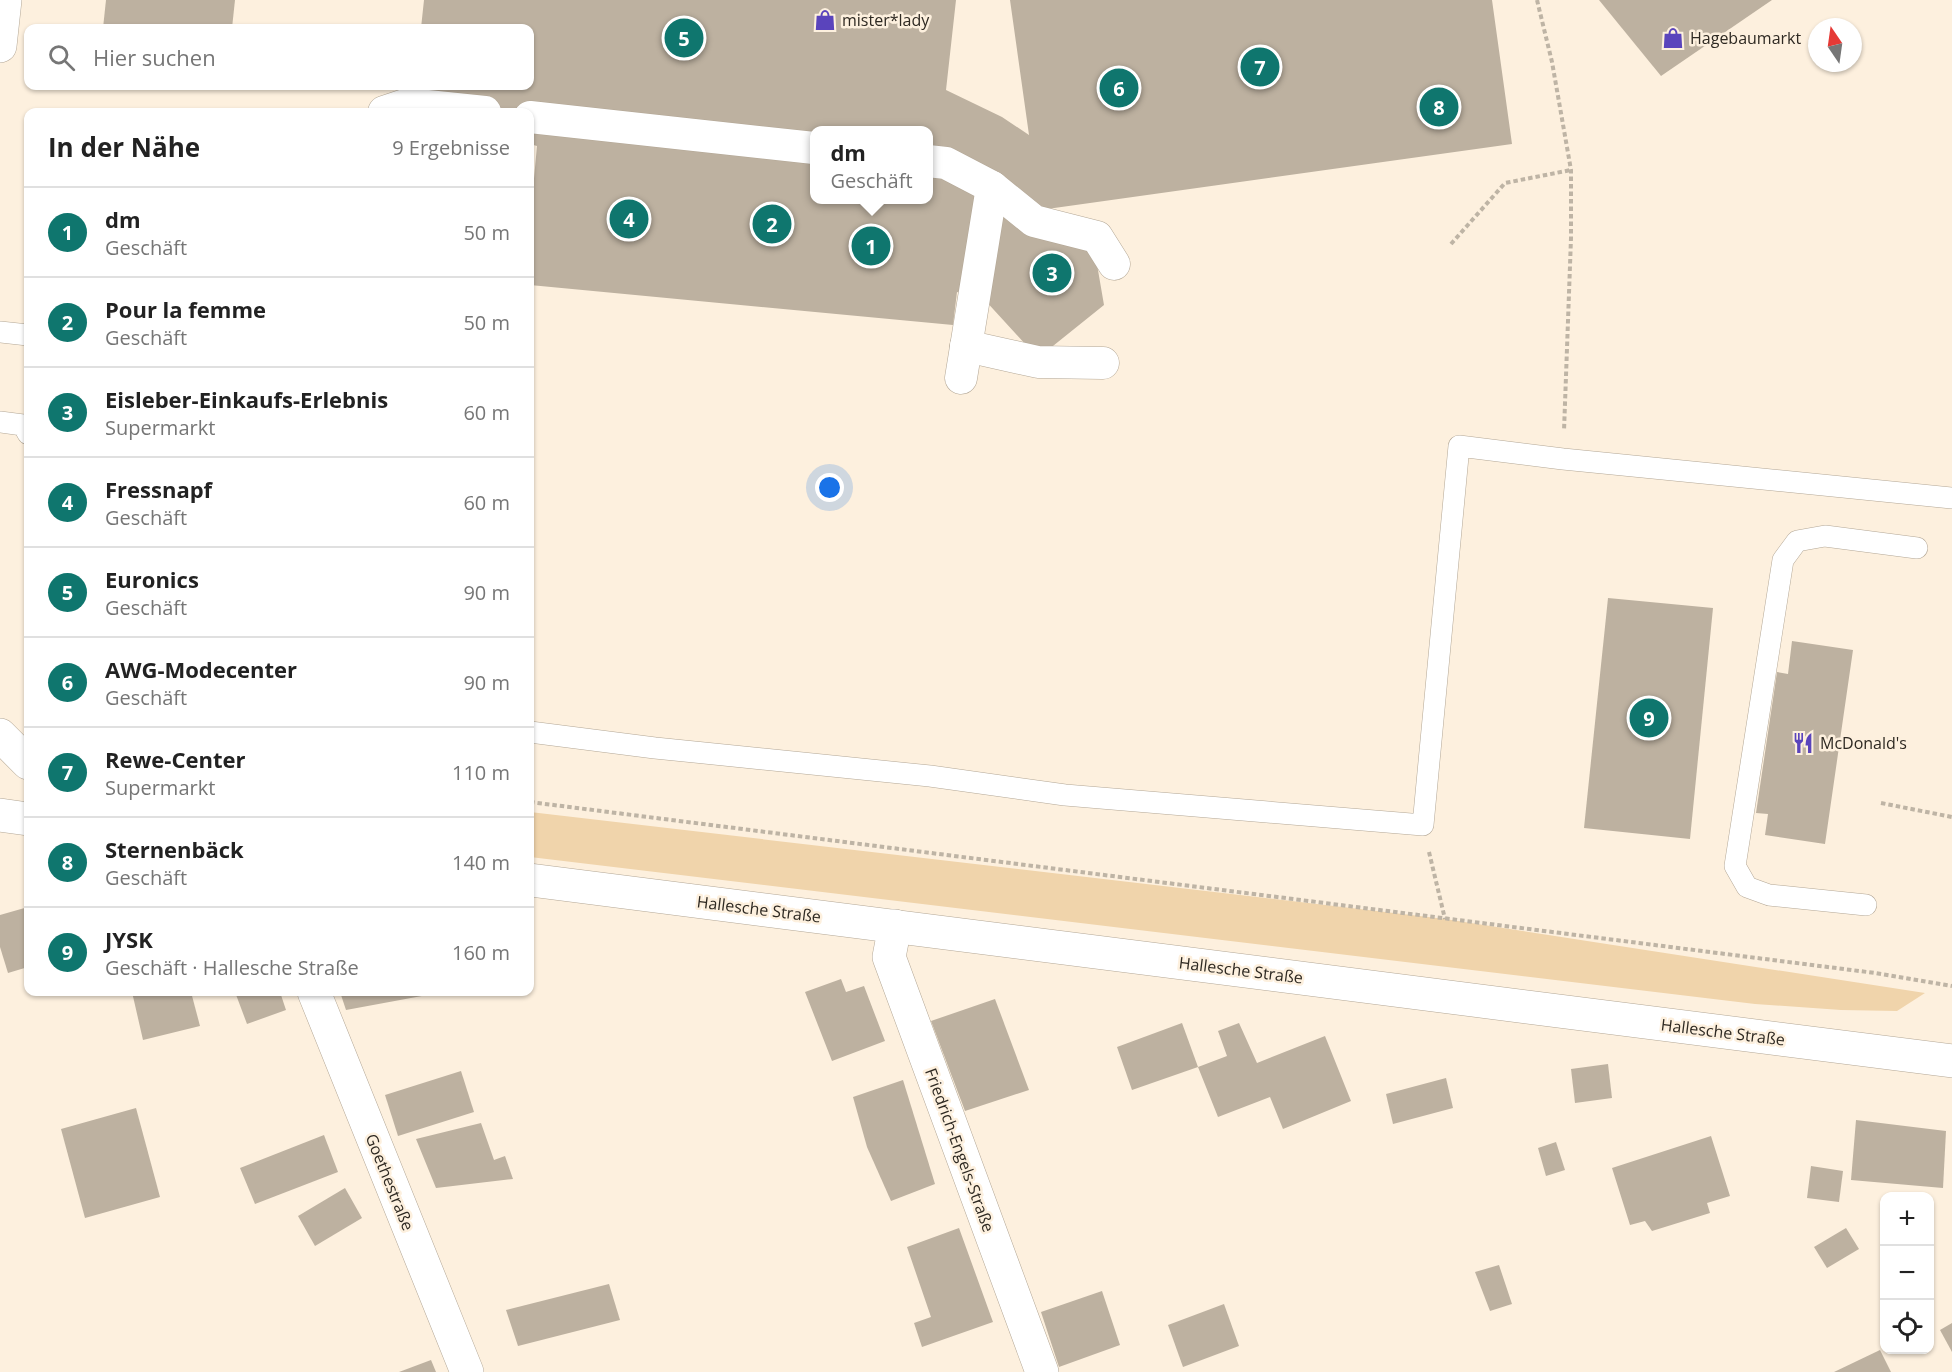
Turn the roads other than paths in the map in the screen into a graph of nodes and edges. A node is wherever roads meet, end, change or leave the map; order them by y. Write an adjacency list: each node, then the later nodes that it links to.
1 (5, 0): 2 (main road)
2 (0, 46)
3 (396, 108): 4 (street)
4 (446, 108)
5 (534, 117): 6 (street)
6 (810, 148)
7 (933, 162): 8 (street)
8 (992, 187): 9 (street); 12 (street)
9 (1114, 264)
10 (0, 332): 11 (lane)
11 (24, 335)
12 (966, 346): 13 (street); 14 (street)
13 (1103, 363)
14 (961, 378)
15 (0, 422): 16 (lane)
16 (24, 427)
17 (1952, 498): 19 (lane)
18 (1917, 548): 25 (lane)
19 (534, 733)
20 (0, 735): 21 (main road)
21 (24, 759)
22 (0, 815): 23 (main road)
23 (24, 818)
24 (534, 881): 26 (main road, Hallesche Straße)
25 (1866, 906)
26 (895, 926): 28 (main road, Hallesche Straße); 30 (main road, Friedrich-Engels-Straße)
27 (316, 996): 29 (main road, Goethestraße)
28 (1952, 1061)
29 (466, 1372)
30 (1042, 1372)

